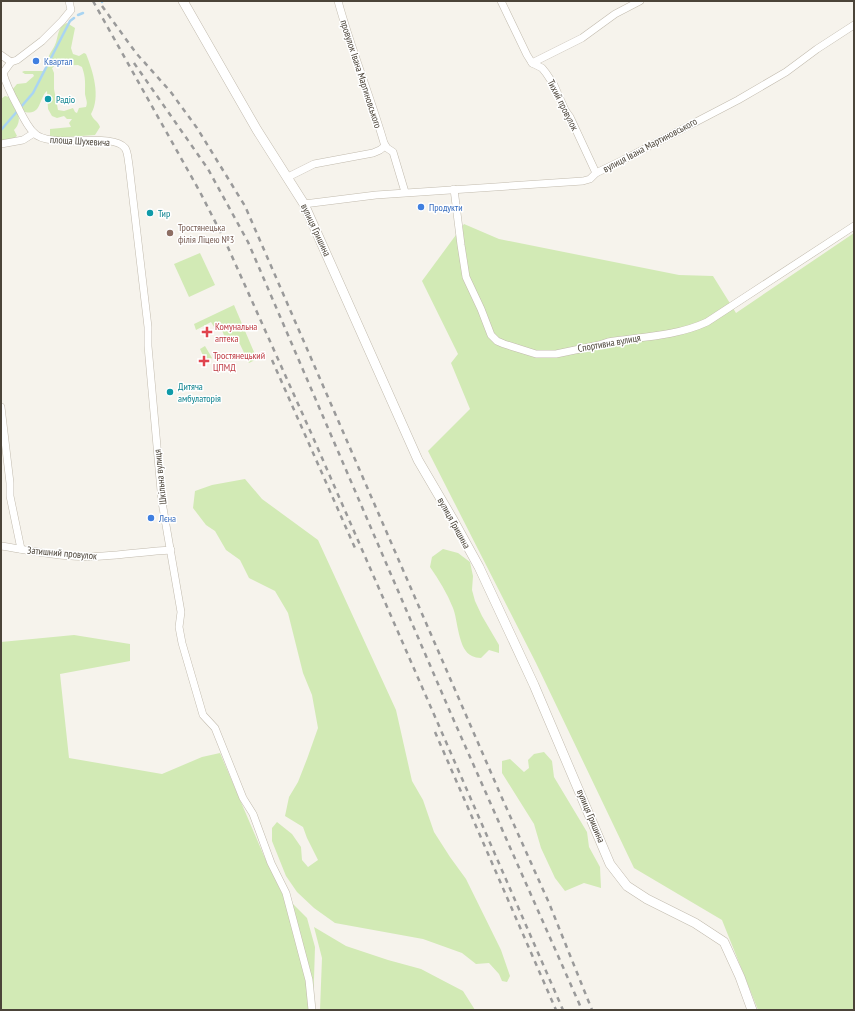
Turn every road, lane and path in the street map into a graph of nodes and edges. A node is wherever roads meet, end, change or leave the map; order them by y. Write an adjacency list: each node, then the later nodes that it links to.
1 (69, 1): 8 (street)
2 (183, 1): 16 (street, вулиця Гришина)
3 (338, 1): 13 (street, провулок Івана Мартиновського)
4 (501, 1): 9 (street, Тихий провулок)
5 (640, 1): 9 (street)
6 (854, 25): 15 (street, вулиця Івана Мартиновського)
7 (1, 55): 8 (street)
8 (11, 62): 10 (street)
9 (532, 63): 15 (street, Тихий провулок)
10 (2, 73): 11 (street)
11 (34, 133): 12 (street); 14 (street, площа Шухевича)
12 (1, 144)
13 (385, 146): 16 (street); 18 (street, провулок Івана Мартиновського)
14 (126, 149): 24 (street, Шкільна вулиця)
15 (596, 173): 17 (street, вулиця Івана Мартиновського)
16 (288, 177): 19 (street, вулиця Гришина)
17 (454, 189): 18 (street, вулиця Івана Мартиновського); 20 (street, Спортивна вулиця)
18 (405, 192): 19 (street, вулиця Івана Мартиновського)
19 (304, 204): 26 (street, вулиця Гришина)
20 (854, 226)
21 (1, 407): 23 (street)
22 (1, 546): 23 (street, Затишний провулок)
23 (21, 549): 24 (street, Затишний провулок)
24 (170, 550): 25 (street, Шкільна вулиця)
25 (312, 1010)
26 (752, 1010)

